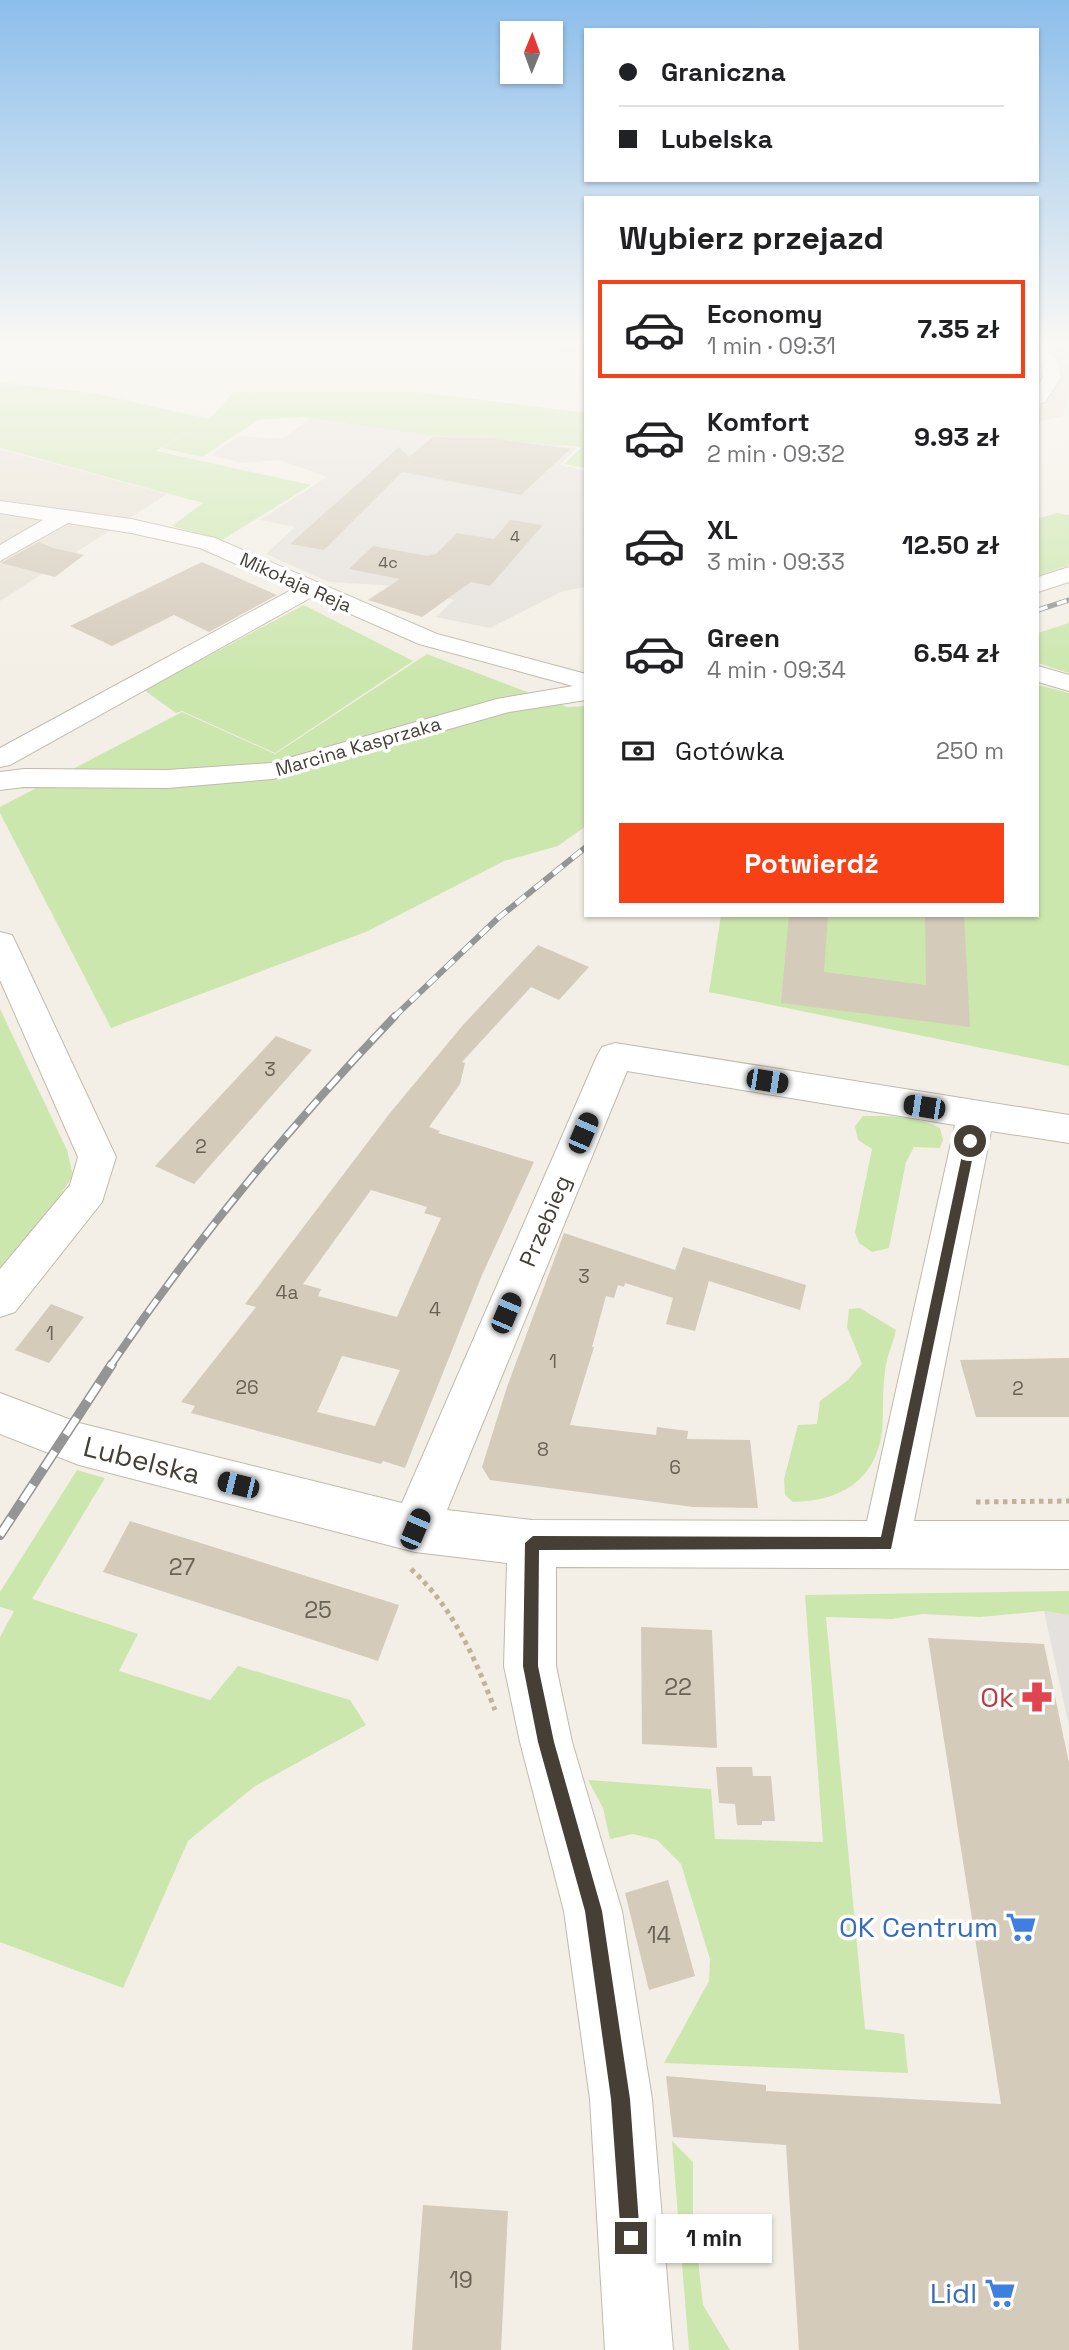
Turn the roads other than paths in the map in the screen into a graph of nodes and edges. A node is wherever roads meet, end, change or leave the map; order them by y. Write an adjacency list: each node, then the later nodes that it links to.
1 (0, 507): 2 (street, Mikołaja Reja)
2 (65, 516): 3 (street); 6 (street, Mikołaja Reja)
3 (0, 554)
4 (1069, 574): 5 (street)
5 (1039, 585)
6 (314, 587): 8 (street, Mikołaja Reja); 11 (street)
7 (1039, 674): 9 (street)
8 (584, 681)
9 (1069, 683)
10 (584, 692): 12 (street, Marcina Kasprzaka)
11 (0, 759)
12 (0, 781)
13 (0, 943): 16 (street)
14 (976, 1115): 15 (street); 19 (street); 21 (street, Przebieg)
15 (1069, 1129)
16 (0, 1299)
17 (0, 1413): 21 (street, Lubelska)
18 (533, 1543): 19 (street, Lubelska); 21 (street, Lubelska); 22 (street)
19 (886, 1544): 20 (street, Lubelska)
20 (1069, 1545)
21 (410, 1547)
22 (639, 2350)

